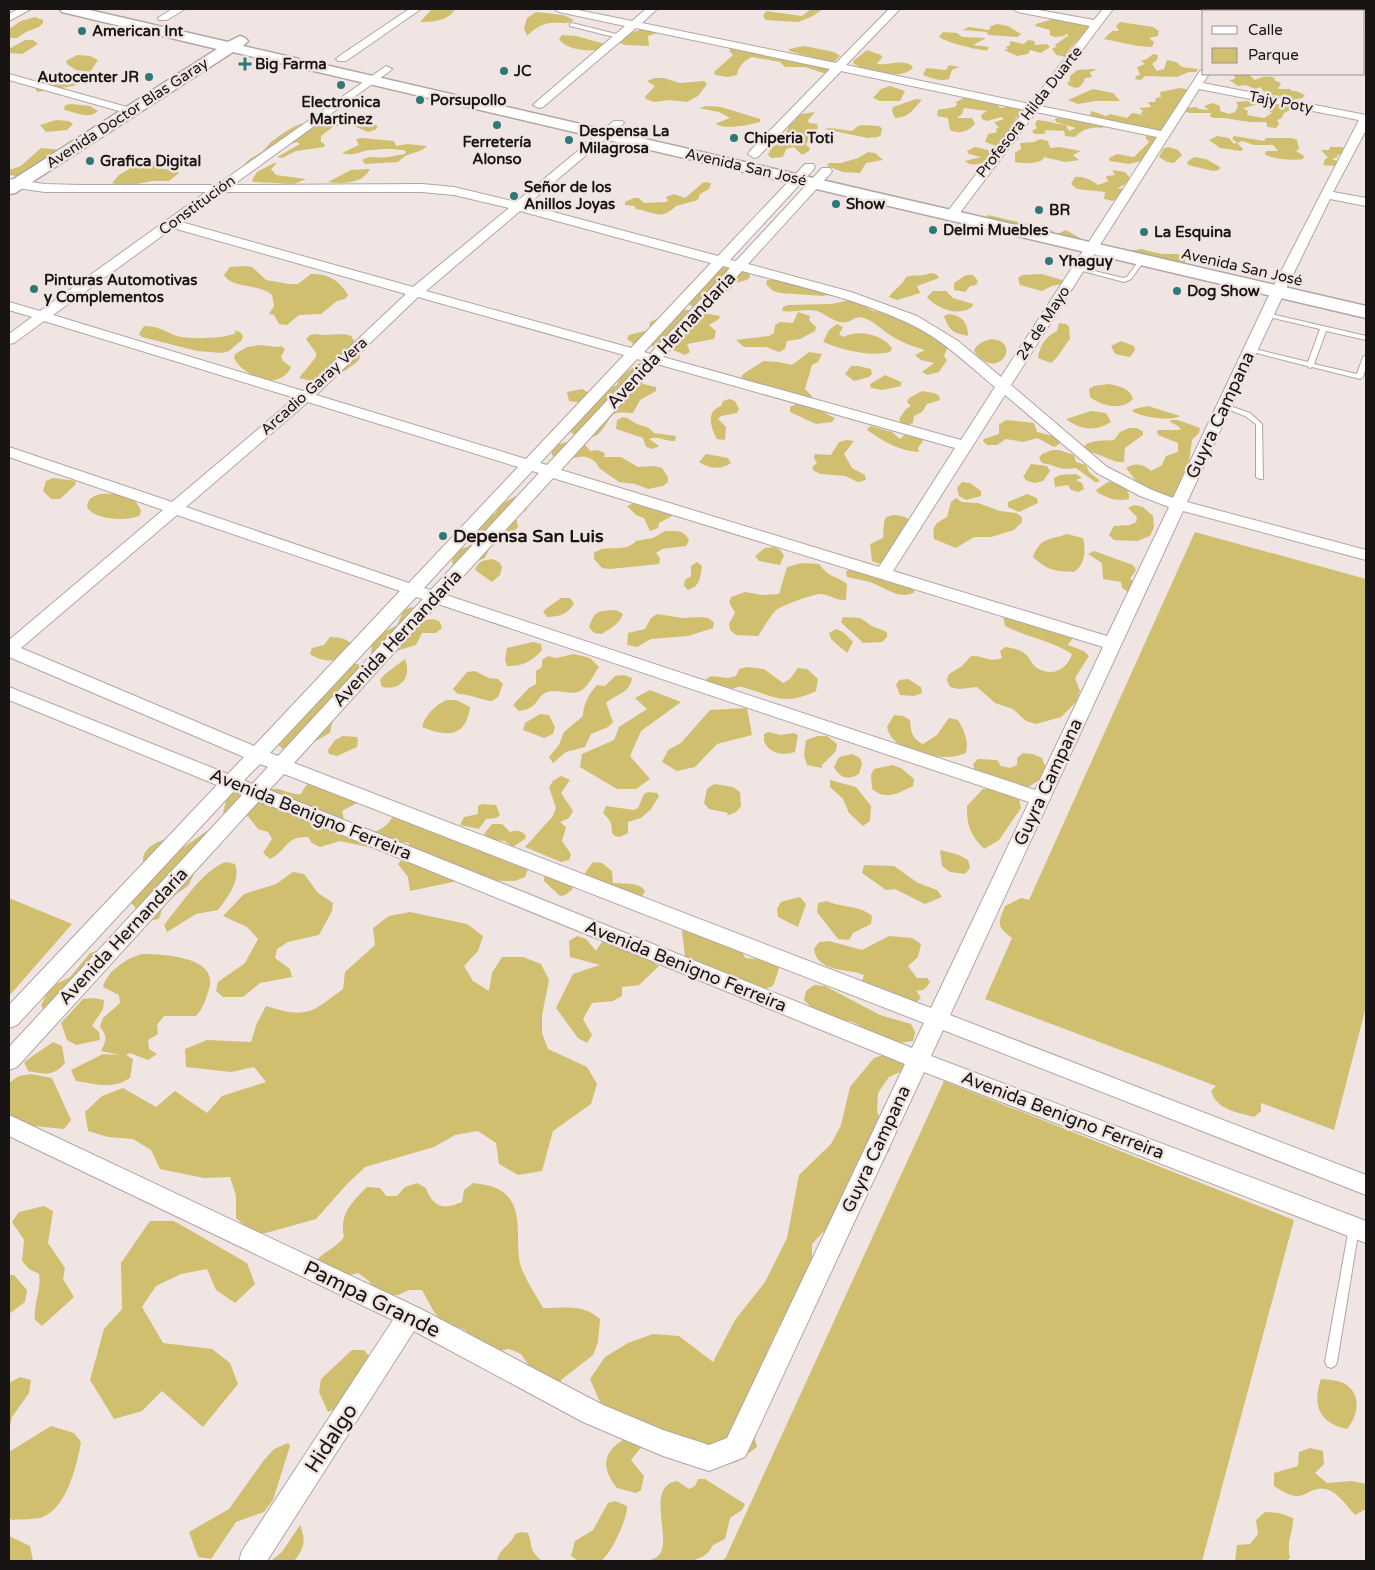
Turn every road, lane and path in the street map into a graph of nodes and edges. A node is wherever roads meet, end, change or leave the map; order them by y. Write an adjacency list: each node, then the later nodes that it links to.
1 (26, 9): 11 (street)
2 (67, 9): 18 (street, Avenida San José)
3 (123, 9): 12 (street, Avenida San José)
4 (180, 9): 12 (street)
5 (416, 9): 19 (street)
6 (559, 9): 13 (street)
7 (652, 9): 13 (street)
8 (895, 9): 20 (street)
9 (1018, 9): 14 (street)
10 (1108, 9): 14 (street, Profesora Hilda Duarte)
11 (9, 18)
12 (163, 18): 17 (street, Avenida San José)
13 (632, 24): 16 (street); 20 (street)
14 (1096, 24): 27 (street, Profesora Hilda Duarte)
15 (572, 26): 16 (lane)
16 (618, 36): 26 (street)
17 (246, 37): 18 (street, Avenida Doctor Blas Garay); 19 (street, Avenida San José)
18 (230, 47): 24 (street, Avenida San José); 28 (street, Avenida Doctor Blas Garay)
19 (342, 59): 21 (street, Avenida San José)
20 (838, 66): 27 (street); 33 (street)
21 (386, 70): 24 (street, Constitución); 26 (street, Avenida San José)
22 (1203, 75): 25 (street, 24 de Mayo)
23 (9, 77): 28 (street)
24 (372, 80): 31 (street, Avenida San José); 37 (street, Constitución)
25 (1196, 85): 29 (street, Tajy Poty); 32 (street, 24 de Mayo)
26 (539, 105): 30 (street, Avenida San José)
27 (1034, 107): 32 (street); 41 (street, Profesora Hilda Duarte)
28 (130, 111): 36 (street, Avenida Doctor Blas Garay)
29 (1366, 119): 38 (street, Guyra Campana)
30 (618, 123): 31 (street, Arcadio Garay Vera); 33 (street, Avenida San José)
31 (604, 134): 34 (street, Avenida San José); 40 (street, Arcadio Garay Vera)
32 (1164, 135): 43 (street, 24 de Mayo)
33 (754, 154): 34 (street, Avenida San José)
34 (803, 173): 35 (street, Avenida San José); 45 (street, Avenida Hernandaria)
35 (821, 177): 41 (street, Avenida San José); 46 (street, Avenida Hernandaria)
36 (11, 186): 37 (street)
37 (222, 187): 40 (street); 42 (street, Constitución)
38 (1326, 194): 39 (street); 48 (street, Guyra Campana)
39 (1366, 202)
40 (519, 206): 45 (street); 49 (street, Arcadio Garay Vera)
41 (955, 208): 43 (street, Avenida San José)
42 (172, 224): 49 (street); 54 (street, Constitución)
43 (1096, 241): 44 (street, Avenida San José); 47 (street, 24 de Mayo); 48 (street, Avenida San José)
44 (1142, 260): 47 (lane); 48 (street, Avenida San José)
45 (720, 261): 46 (street); 59 (street, Avenida Hernandaria)
46 (738, 267): 61 (street, Avenida Hernandaria); 64 (street)
47 (1078, 269): 64 (street, 24 de Mayo)
48 (1282, 284): 50 (street, Avenida San José); 52 (street, Avenida San José); 53 (street, Guyra Campana)
49 (415, 293): 59 (street); 65 (street, Arcadio Garay Vera)
50 (1366, 295)
51 (9, 306): 54 (street)
52 (1366, 312)
53 (1267, 315): 55 (lane); 58 (street, Guyra Campana)
54 (42, 316): 57 (street, Constitución); 65 (street)
55 (1324, 328): 56 (lane); 62 (lane)
56 (1366, 338)
57 (9, 340)
58 (1251, 350): 62 (lane); 66 (street, Guyra Campana)
59 (633, 354): 61 (street); 69 (street, Avenida Hernandaria)
60 (1366, 357): 63 (lane)
61 (653, 359): 67 (street); 70 (street, Avenida Hernandaria)
62 (1310, 366): 63 (lane)
63 (1363, 378)
64 (1002, 386): 67 (street, 24 de Mayo); 72 (street)
65 (305, 396): 69 (street); 73 (street, Arcadio Garay Vera)
66 (1224, 406): 71 (lane); 72 (street, Guyra Campana)
67 (964, 446): 75 (street, 24 de Mayo)
68 (9, 452): 73 (street)
69 (529, 464): 70 (street); 76 (street, Avenida Hernandaria)
70 (551, 471): 75 (street); 77 (street, Avenida Hernandaria)
71 (1260, 476)
72 (1178, 505): 74 (street); 78 (street, Guyra Campana)
73 (174, 508): 76 (street); 79 (street, Arcadio Garay Vera)
74 (1366, 555)
75 (882, 573): 78 (street)
76 (411, 590): 77 (street); 81 (street, Avenida Hernandaria)
77 (434, 598): 82 (street, Avenida Hernandaria); 85 (street)
78 (1113, 644): 85 (street, Guyra Campana)
79 (9, 650): 81 (street, Avenida Benigno Ferreira)
80 (9, 692): 83 (street, Avenida Benigno Ferreira)
81 (256, 754): 82 (street, Avenida Benigno Ferreira); 83 (street, Avenida Hernandaria)
82 (281, 765): 84 (street, Avenida Hernandaria); 87 (street, Avenida Benigno Ferreira)
83 (231, 782): 84 (street, Avenida Benigno Ferreira); 86 (street, Avenida Hernandaria)
84 (256, 792): 88 (street, Avenida Benigno Ferreira); 89 (street, Avenida Hernandaria)
85 (1040, 800): 87 (street, Guyra Campana)
86 (9, 1019)
87 (937, 1019): 88 (street, Guyra Campana); 91 (street, Avenida Benigno Ferreira)
88 (918, 1060): 92 (street, Avenida Benigno Ferreira); 95 (street, Guyra Campana)
89 (9, 1061)
90 (9, 1125): 93 (street, Pampa Grande)
91 (1366, 1185)
92 (1360, 1230): 94 (lane)
93 (410, 1316): 95 (street, Pampa Grande); 96 (street, Hidalgo)
94 (1331, 1362)
95 (736, 1448)
96 (252, 1561)

